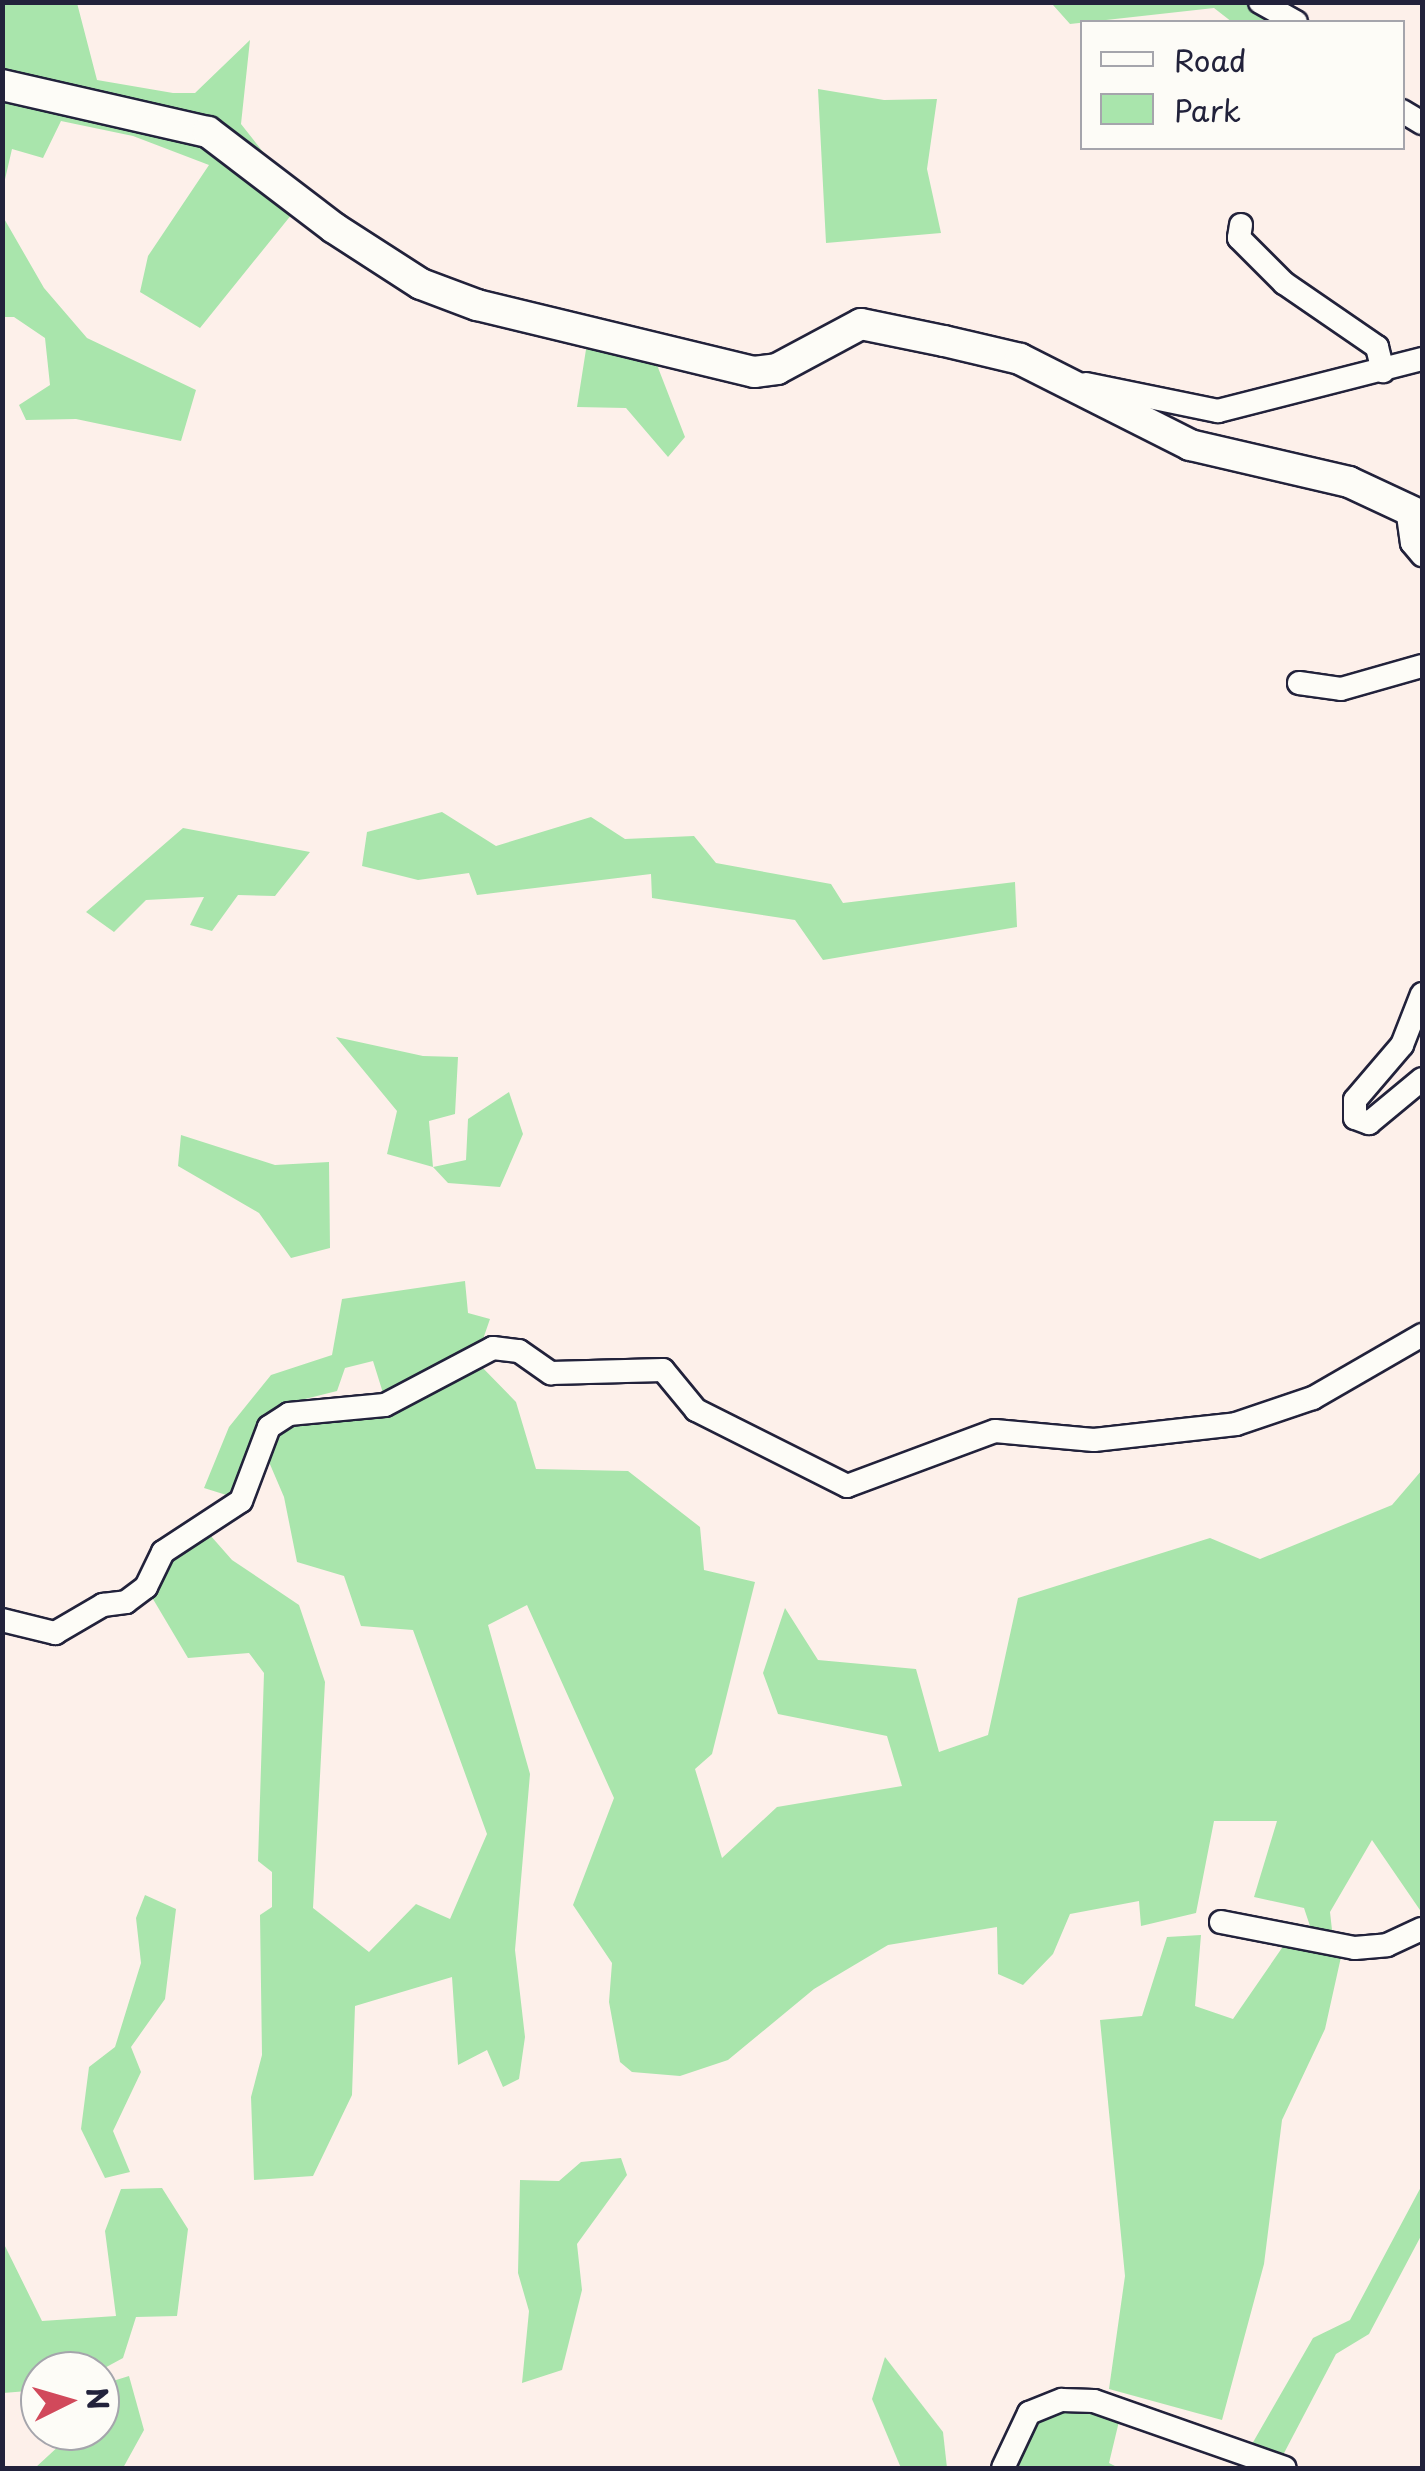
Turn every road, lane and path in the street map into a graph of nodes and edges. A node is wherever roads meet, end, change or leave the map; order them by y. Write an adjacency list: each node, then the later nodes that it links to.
1 (1260, 2): 2 (street)
2 (1292, 20)
3 (2, 85): 7 (main road)
4 (1240, 225): 6 (street)
5 (1422, 359): 6 (street)
6 (1383, 371): 7 (street)
7 (1056, 378): 8 (main road)
8 (1415, 512): 9 (street)
9 (1422, 555)
10 (1422, 666): 11 (street)
11 (1300, 683)
12 (1422, 994): 13 (street)
13 (1422, 1079)
14 (1422, 1335): 15 (street)
15 (2, 1620)
16 (1221, 1922): 17 (street)
17 (1422, 1929)
18 (1003, 2468): 19 (street)
19 (1285, 2468)

